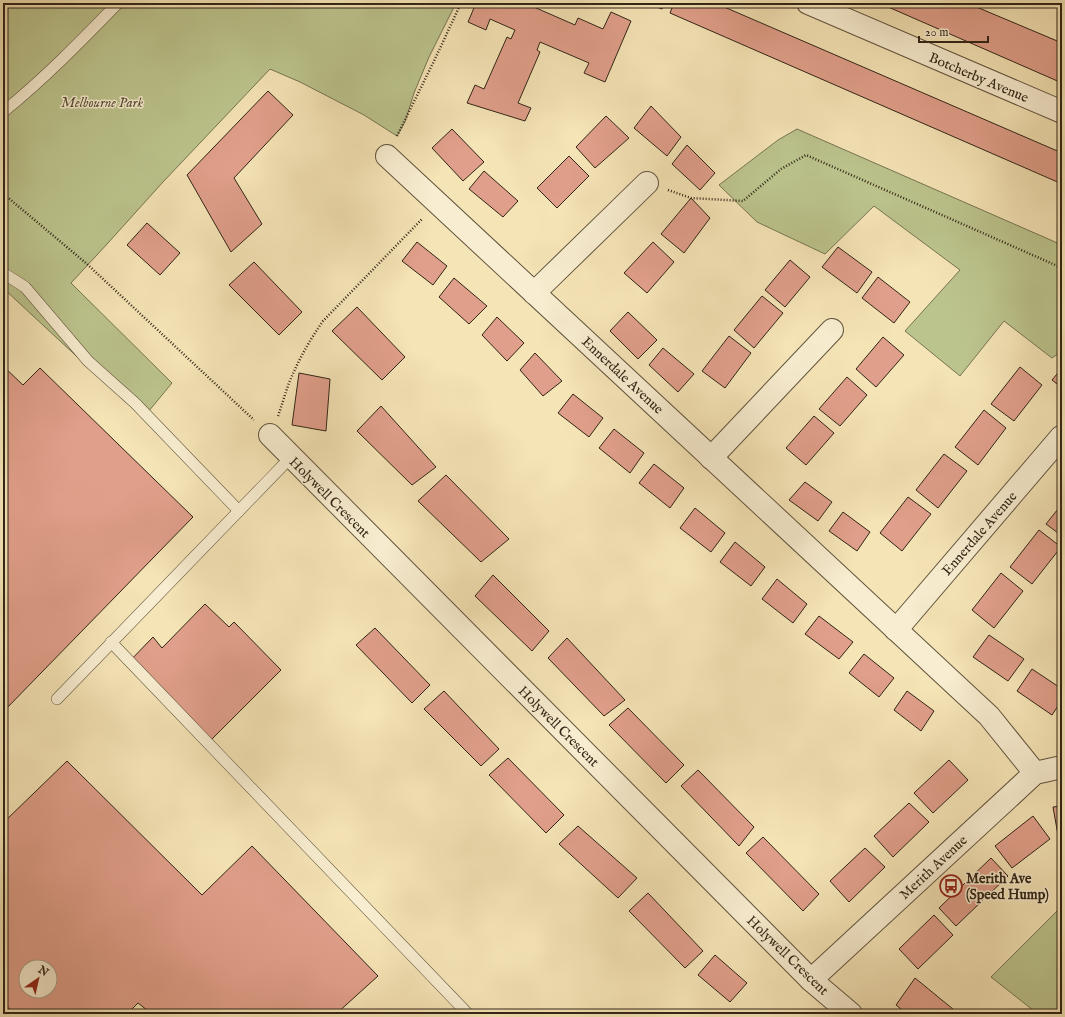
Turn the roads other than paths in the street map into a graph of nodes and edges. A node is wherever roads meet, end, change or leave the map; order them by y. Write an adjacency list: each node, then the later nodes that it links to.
1 (118, 3): 3 (lane)
2 (808, 3): 4 (street, Botcherby Avenue)
3 (3, 112)
4 (1062, 112)
5 (387, 156): 8 (street, Ennerdale Avenue)
6 (647, 182): 8 (street)
7 (3, 274): 14 (lane)
8 (534, 293): 13 (street, Ennerdale Avenue)
9 (832, 330): 13 (street)
10 (270, 435): 12 (street, Holywell Crescent)
11 (1061, 437): 15 (street, Ennerdale Avenue)
12 (291, 457): 14 (lane); 20 (street, Holywell Crescent)
13 (711, 458): 15 (street, Ennerdale Avenue)
14 (239, 511): 16 (lane)
15 (896, 630): 19 (street, Ennerdale Avenue)
16 (112, 642): 17 (lane); 21 (lane)
17 (56, 699)
18 (1062, 767): 19 (street)
19 (1035, 773): 20 (street, Merith Avenue)
20 (811, 980): 22 (street, Holywell Crescent)
21 (468, 1014)
22 (851, 1014)

